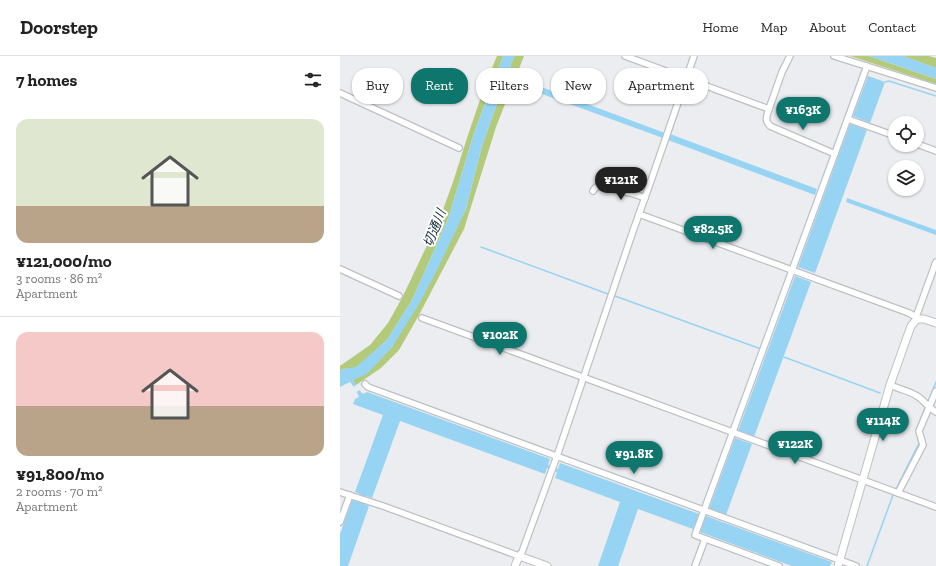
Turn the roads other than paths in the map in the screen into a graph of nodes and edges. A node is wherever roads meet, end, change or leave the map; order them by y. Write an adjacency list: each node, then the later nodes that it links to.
1 (625, 56): 6 (street)
2 (694, 56): 7 (street)
3 (790, 56): 12 (street)
4 (834, 56): 5 (street)
5 (867, 66): 9 (street); 13 (street)
6 (657, 68)
7 (690, 68)
8 (708, 87): 12 (street)
9 (936, 88)
10 (340, 94): 16 (street)
11 (677, 104): 20 (street)
12 (769, 108): 18 (street)
13 (848, 119): 14 (street); 18 (street)
14 (888, 133)
15 (924, 147): 17 (street)
16 (459, 148)
17 (936, 151)
18 (835, 154): 24 (street)
19 (593, 191): 20 (street)
20 (645, 198): 21 (street)
21 (639, 214): 24 (street); 29 (street)
22 (936, 262): 27 (street)
23 (340, 269): 25 (street)
24 (792, 270): 27 (street); 35 (street)
25 (399, 296)
26 (422, 318): 29 (street)
27 (916, 318): 28 (street); 31 (street)
28 (936, 323)
29 (583, 378): 35 (street); 36 (street)
30 (365, 384): 36 (street)
31 (890, 385): 33 (street); 37 (street)
32 (936, 391): 33 (street)
33 (929, 408): 34 (street); 39 (street)
34 (936, 412)
35 (733, 433): 37 (street); 42 (street)
36 (557, 456): 42 (street); 45 (street)
37 (862, 480): 39 (street); 46 (street)
38 (340, 492): 40 (street)
39 (898, 493): 41 (street)
40 (350, 495): 43 (street); 45 (street)
41 (936, 507)
42 (704, 510): 44 (street); 46 (street)
43 (340, 522)
44 (705, 539): 49 (street); 50 (street)
45 (519, 556): 47 (street); 48 (street)
46 (838, 563): 51 (street)
47 (515, 566)
48 (548, 566)
49 (695, 566)
50 (779, 566)
51 (856, 566)

